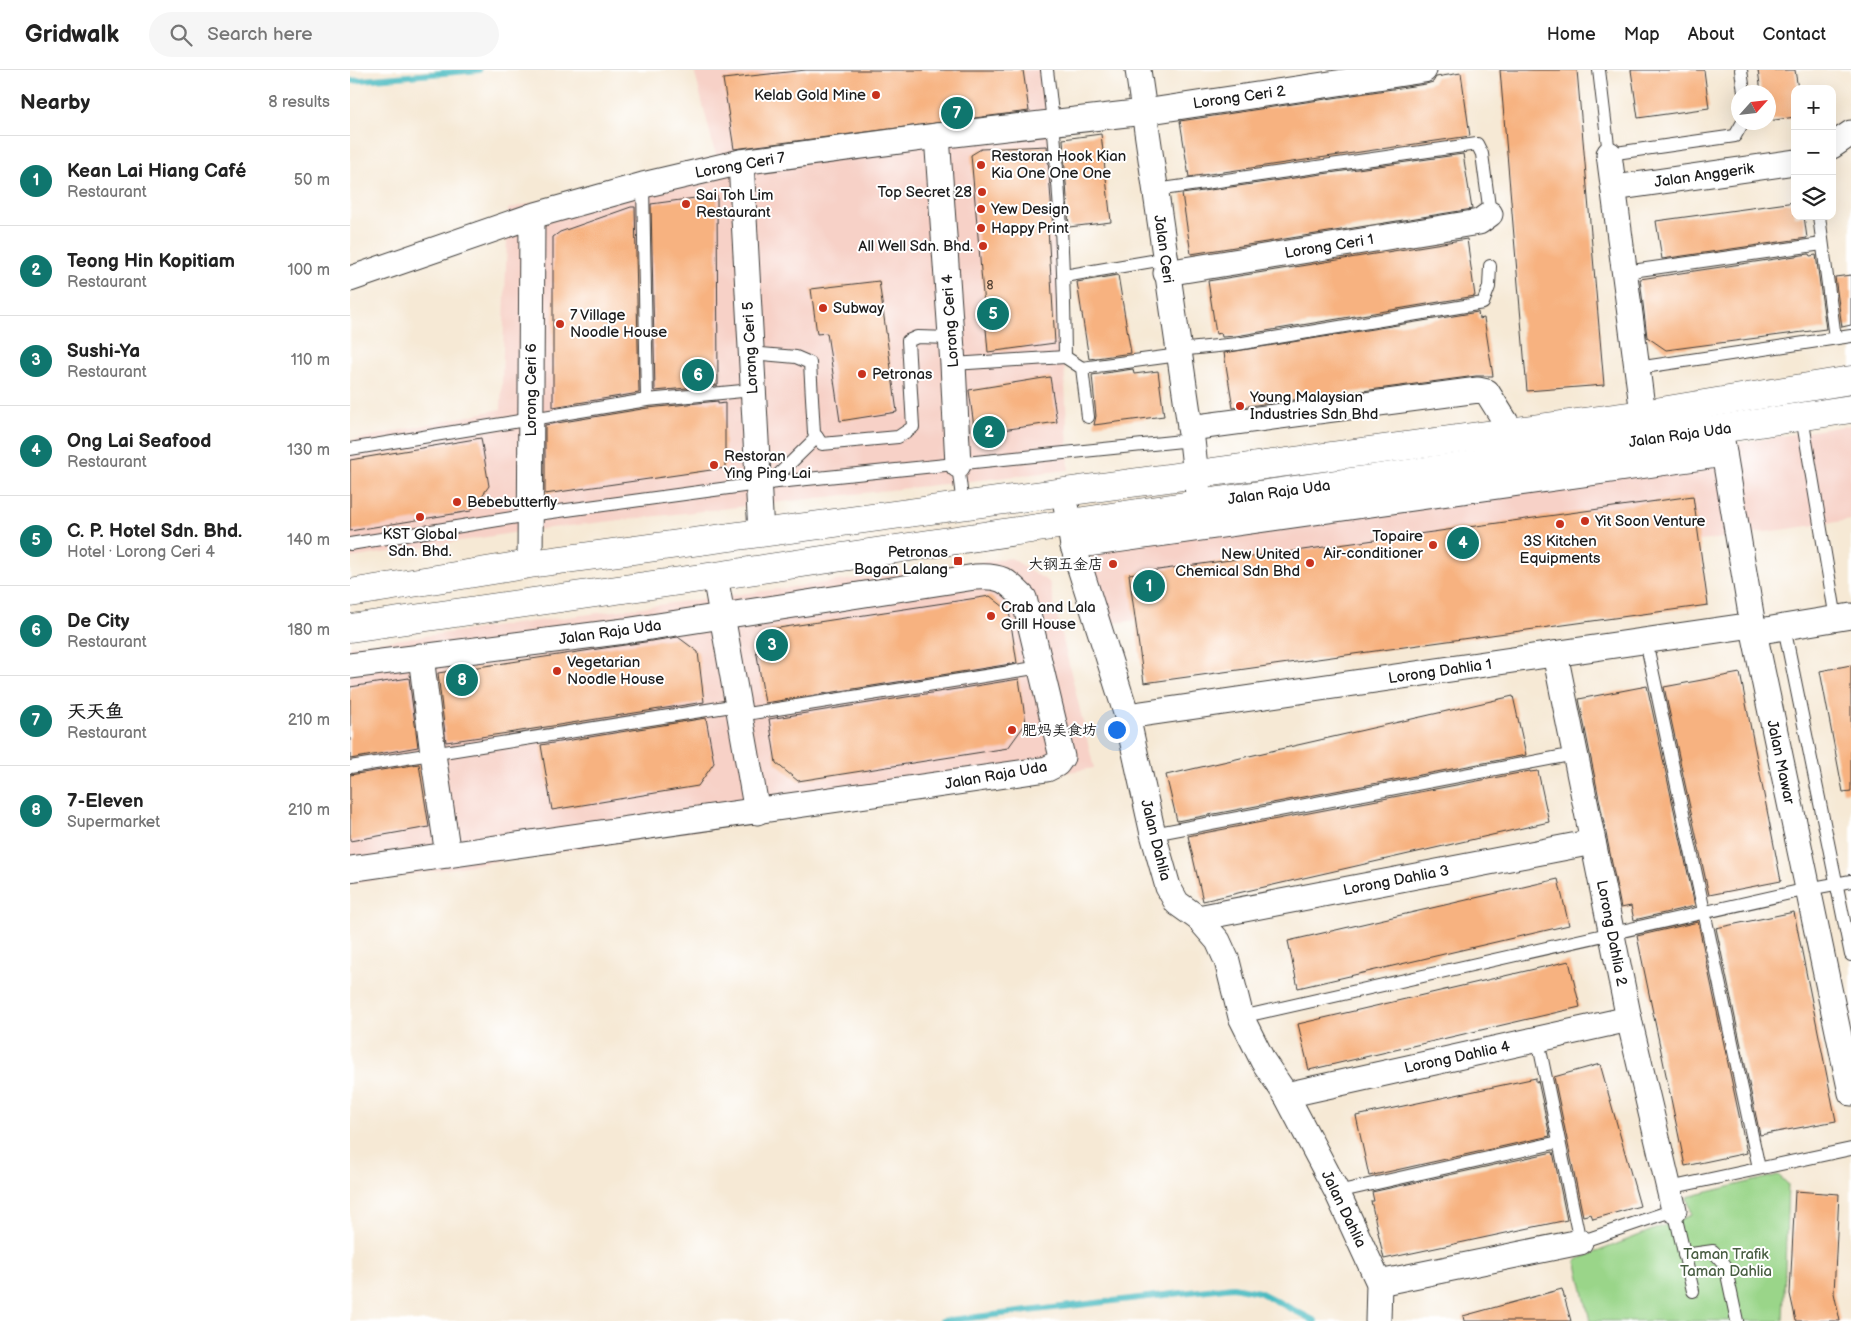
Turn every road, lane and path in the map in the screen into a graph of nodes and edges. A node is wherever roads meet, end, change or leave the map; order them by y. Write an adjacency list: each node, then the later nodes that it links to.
1 (1047, 70): 8 (lane)
2 (1138, 70): 7 (street, Jalan Ceri)
3 (1424, 70): 7 (street, Lorong Ceri 2)
4 (1599, 70): 13 (lane)
5 (1741, 70): 6 (lane)
6 (1743, 85)
7 (1144, 112): 8 (street, Lorong Ceri 7); 18 (street, Jalan Ceri)
8 (1054, 122): 11 (street, Lorong Ceri 7); 26 (lane)
9 (1738, 130): 13 (lane)
10 (1851, 133): 12 (street)
11 (937, 136): 14 (street, Lorong Ceri 7); 29 (street, Lorong Ceri 4)
12 (1836, 143)
13 (1609, 154): 17 (street)
14 (741, 162): 16 (street, Lorong Ceri 7); 31 (street, Lorong Ceri 5)
15 (1791, 163): 17 (street, Jalan Anggerik)
16 (643, 185): 20 (street, Lorong Ceri 7); 39 (lane)
17 (1614, 188): 25 (street)
18 (1156, 190): 19 (lane); 23 (street, Jalan Ceri)
19 (1490, 214): 23 (street, Lorong Ceri 1)
20 (532, 216): 27 (street, Lorong Ceri 7); 44 (street, Lorong Ceri 6)
21 (1819, 220): 22 (lane)
22 (1822, 244): 25 (lane); 30 (lane)
23 (1165, 266): 26 (lane); 32 (street, Jalan Ceri)
24 (1490, 266): 32 (lane)
25 (1624, 272): 36 (street)
26 (1064, 276): 33 (lane)
27 (350, 279)
28 (1851, 336): 30 (lane)
29 (951, 338): 34 (street, Lorong Ceri 4); 47 (lane)
30 (1835, 338): 36 (lane)
31 (750, 353): 38 (street, Lorong Ceri 5); 47 (lane)
32 (1179, 353): 35 (lane); 46 (street, Jalan Ceri)
33 (1065, 357): 34 (lane); 35 (lane)
34 (953, 364): 50 (street, Lorong Ceri 4)
35 (1082, 368): 42 (lane)
36 (1637, 368): 41 (street)
37 (1851, 380): 41 (main road, Jalan Raja Uda)
38 (753, 390): 39 (lane); 52 (street, Lorong Ceri 5)
39 (647, 400): 44 (lane)
40 (1851, 409): 43 (main road, Jalan Raja Uda)
41 (1643, 414): 45 (main road, Jalan Raja Uda)
42 (1088, 417)
43 (1802, 417): 48 (main road, Jalan Raja Uda); 64 (lane)
44 (530, 418): 49 (lane); 56 (street, Lorong Ceri 6)
45 (1512, 432): 46 (street); 51 (main road, Jalan Raja Uda)
46 (1191, 434): 50 (lane); 51 (street, Jalan Ceri)
47 (817, 437): 52 (lane)
48 (1722, 442): 54 (main road, Jalan Raja Uda); 58 (street); 67 (street, Jalan Mawar)
49 (350, 449)
50 (958, 465): 52 (lane); 55 (lane, Lorong Ceri 4)
51 (1196, 473): 53 (main road, Jalan Raja Uda); 54 (street, Jalan Ceri)
52 (764, 484): 56 (lane); 57 (street, Lorong Ceri 5)
53 (1064, 493): 55 (main road, Jalan Raja Uda); 58 (street, Jalan Dahlia)
54 (1199, 503): 58 (main road, Jalan Raja Uda)
55 (963, 506): 57 (main road, Jalan Raja Uda)
56 (530, 515): 59 (lane); 60 (street, Lorong Ceri 6)
57 (761, 533): 60 (main road, Jalan Raja Uda)
58 (1071, 535): 61 (main road, Jalan Raja Uda); 74 (street, Jalan Dahlia)
59 (350, 544)
60 (530, 564): 62 (main road, Jalan Raja Uda)
61 (715, 576): 63 (street); 66 (main road, Jalan Raja Uda)
62 (350, 593)
63 (722, 616): 70 (street, Jalan Raja Uda); 72 (street, Jalan Raja Uda); 73 (street)
64 (1844, 618): 65 (street, Lorong Dahlia 1)
65 (1784, 627): 67 (street, Lorong Dahlia 1); 84 (lane)
66 (350, 628)
67 (1753, 629): 68 (street, Lorong Dahlia 1); 85 (street, Jalan Mawar)
68 (1646, 641): 69 (street, Lorong Dahlia 1); 86 (lane)
69 (1555, 654): 74 (street, Lorong Dahlia 1); 76 (street, Lorong Dahlia 2)
70 (421, 656): 71 (street, Jalan Raja Uda); 75 (street)
71 (350, 666)
72 (1041, 666): 73 (lane); 78 (street, Jalan Raja Uda)
73 (739, 710): 75 (lane); 78 (street)
74 (1127, 716): 79 (street, Jalan Dahlia)
75 (433, 754): 77 (lane); 81 (street)
76 (1576, 754): 79 (lane); 80 (street, Lorong Dahlia 2)
77 (350, 767)
78 (757, 812): 81 (street, Jalan Raja Uda)
79 (1154, 834): 87 (street, Jalan Dahlia)
80 (1593, 842): 87 (street, Lorong Dahlia 3); 88 (street, Lorong Dahlia 2)
81 (448, 855): 82 (street, Jalan Raja Uda)
82 (350, 869)
83 (1851, 881): 84 (lane)
84 (1836, 884): 85 (lane); 89 (lane)
85 (1808, 889): 86 (lane); 93 (street, Jalan Mawar)
86 (1705, 912): 88 (lane); 97 (lane)
87 (1198, 918): 90 (street, Jalan Dahlia)
88 (1612, 933): 90 (lane); 91 (street, Lorong Dahlia 2)
89 (1851, 955)
90 (1240, 1017): 94 (street, Jalan Dahlia)
91 (1629, 1020): 92 (street, Lorong Dahlia 4); 99 (street, Lorong Dahlia 2)
92 (1538, 1040): 94 (street, Lorong Dahlia 4); 95 (lane)
93 (1851, 1091)
94 (1286, 1096): 98 (street, Jalan Dahlia)
95 (1559, 1142): 98 (lane); 100 (lane)
96 (1851, 1149): 97 (lane)
97 (1759, 1168): 99 (lane)
98 (1337, 1192): 102 (street, Jalan Dahlia)
99 (1671, 1199): 100 (lane); 101 (lane)
100 (1580, 1242): 102 (street)
101 (1684, 1255): 103 (lane); 105 (lane)
102 (1378, 1283): 104 (street, Jalan Dahlia)
103 (1693, 1291)
104 (1378, 1321)
105 (1737, 1321)

